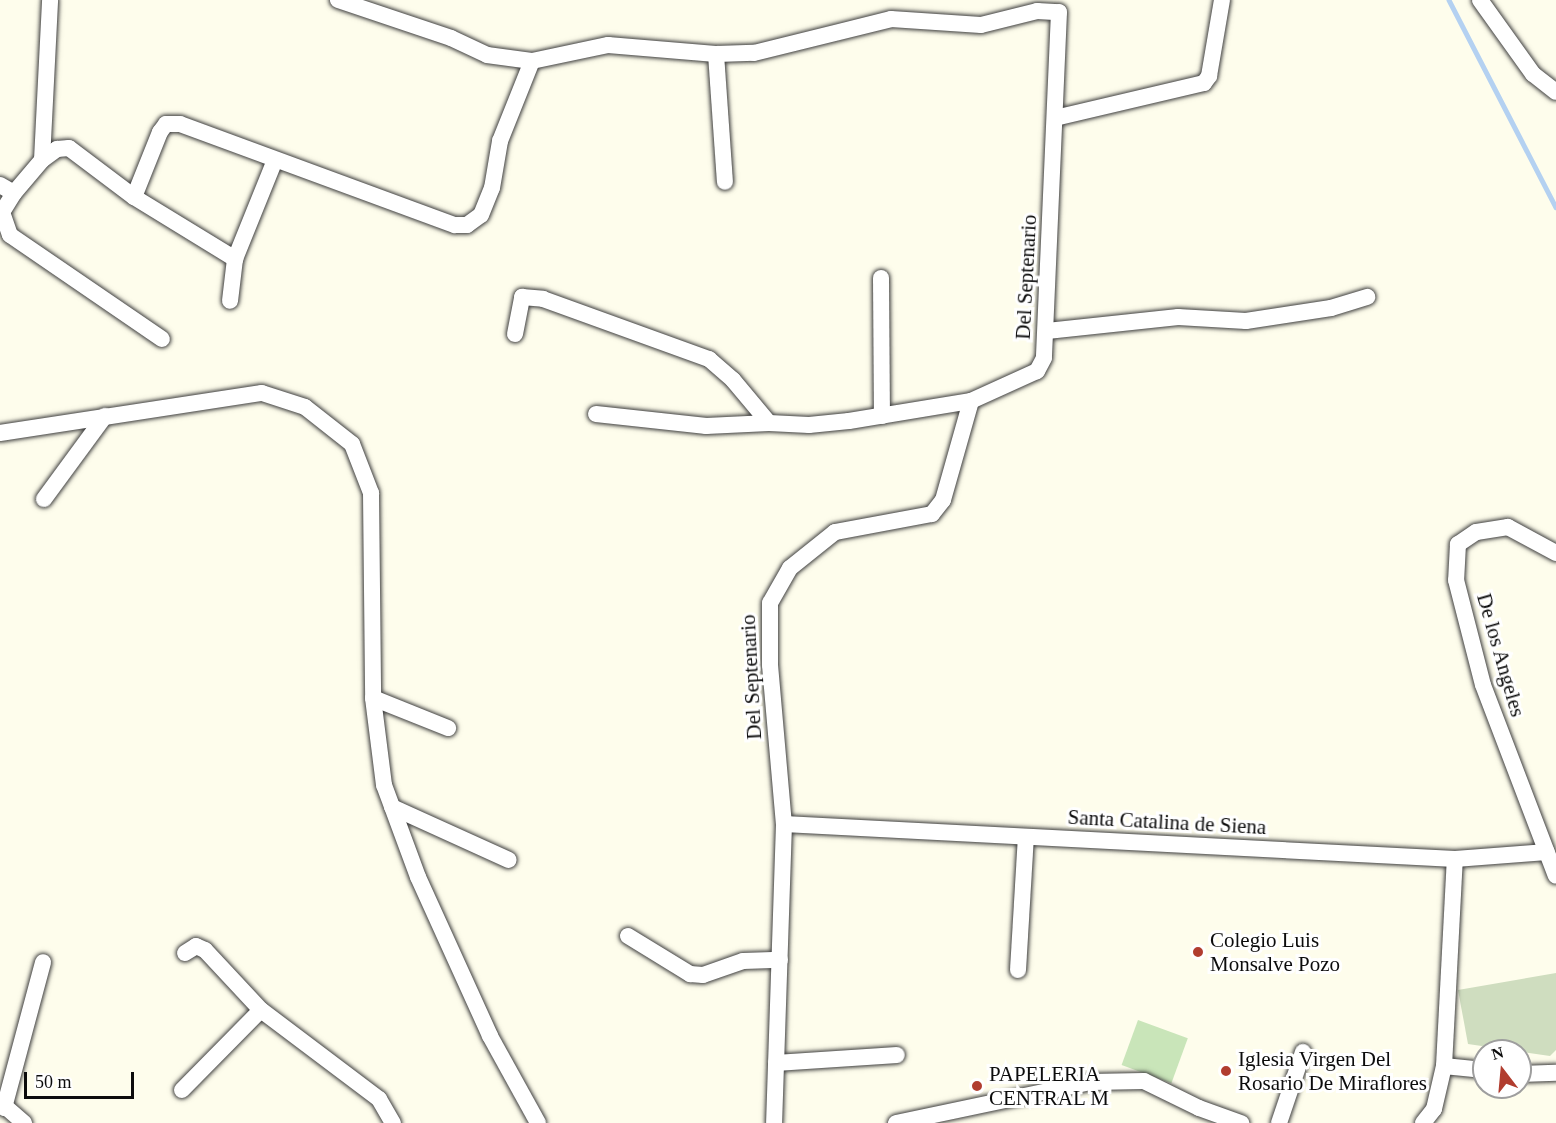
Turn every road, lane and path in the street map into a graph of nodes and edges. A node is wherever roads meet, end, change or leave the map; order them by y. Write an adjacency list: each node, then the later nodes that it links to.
1 (50, 0): 10 (street)
2 (338, 0): 7 (street, Del Septenario)
3 (1222, 0): 9 (street)
4 (1480, 0): 8 (street)
5 (1058, 6): 6 (street, Del Septenario); 9 (street, Del Septenario)
6 (716, 54): 7 (street, Del Septenario); 12 (street)
7 (532, 61): 11 (street)
8 (1556, 92)
9 (1054, 118): 19 (street, Del Septenario)
10 (42, 160): 13 (street); 14 (street)
11 (275, 160): 14 (street); 15 (street)
12 (724, 182)
13 (7, 189): 21 (street)
14 (134, 197): 15 (street)
15 (235, 259): 18 (street)
16 (881, 278): 25 (street)
17 (1367, 297): 19 (street)
18 (230, 301)
19 (1047, 331): 22 (street, Del Septenario)
20 (515, 334): 26 (street)
21 (162, 339)
22 (971, 400): 25 (street); 33 (street, Del Septenario)
23 (596, 414): 26 (street)
24 (105, 416): 27 (street); 28 (street); 30 (street)
25 (882, 416): 26 (street)
26 (769, 423)
27 (0, 433)
28 (44, 499)
29 (1556, 553): 35 (street, De los Angeles)
30 (373, 698): 31 (street); 32 (street)
31 (448, 728)
32 (392, 807): 37 (street); 56 (street)
33 (784, 824): 34 (street, Santa Catalina de Siena); 41 (street, Del Septenario)
34 (1026, 837): 36 (street, Santa Catalina de Siena); 43 (street)
35 (1546, 852): 36 (street, Santa Catalina de Siena); 38 (street, De los Angeles)
36 (1455, 859): 48 (street)
37 (509, 860)
38 (1556, 876)
39 (628, 936): 41 (street)
40 (184, 953): 44 (street)
41 (780, 960): 47 (street, Del Septenario)
42 (43, 962): 53 (street)
43 (1018, 970)
44 (261, 1010): 52 (street); 55 (street)
45 (1303, 1052): 60 (street)
46 (897, 1055): 47 (street)
47 (776, 1063): 57 (street, Del Septenario)
48 (1444, 1066): 49 (street); 61 (street)
49 (1472, 1069)
50 (1556, 1073): 51 (street)
51 (1532, 1074)
52 (182, 1090)
53 (2, 1105): 54 (street)
54 (21, 1122)
55 (393, 1123)
56 (538, 1123)
57 (774, 1123)
58 (896, 1123): 59 (street)
59 (1241, 1123)
60 (1279, 1123)
61 (1423, 1123)

